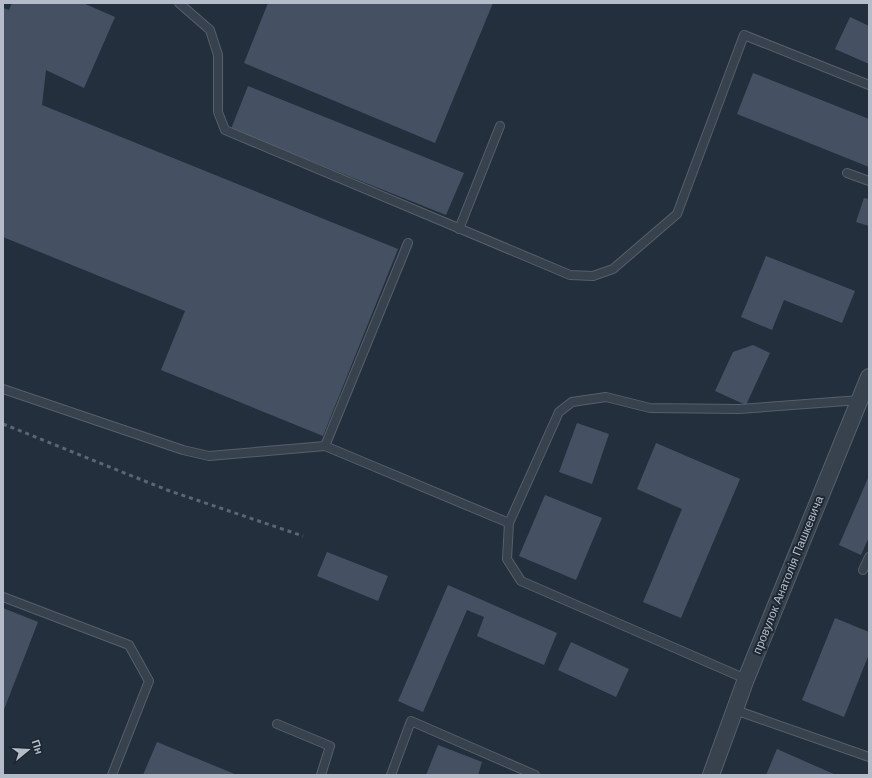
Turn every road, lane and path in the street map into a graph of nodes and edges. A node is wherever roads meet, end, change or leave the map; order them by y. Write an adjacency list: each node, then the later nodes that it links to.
1 (179, 3): 6 (lane)
2 (869, 85): 6 (lane)
3 (500, 126): 6 (lane)
4 (848, 173): 5 (lane)
5 (869, 181)
6 (459, 229)
7 (408, 243): 11 (lane)
8 (868, 379): 10 (street, провулок Анатолія Пашкевича)
9 (3, 389): 11 (lane)
10 (860, 400): 12 (lane); 16 (street, провулок Анатолія Пашкевича)
11 (325, 446): 12 (lane)
12 (509, 523): 16 (lane)
13 (869, 557): 14 (lane)
14 (863, 570)
15 (3, 597): 20 (lane)
16 (746, 679): 17 (street, провулок Анатолія Пашкевича)
17 (735, 710): 19 (lane); 24 (street, провулок Анатолія Пашкевича)
18 (277, 724): 21 (lane)
19 (869, 757)
20 (112, 775)
21 (321, 775)
22 (391, 775): 23 (lane)
23 (535, 775)
24 (711, 775)

